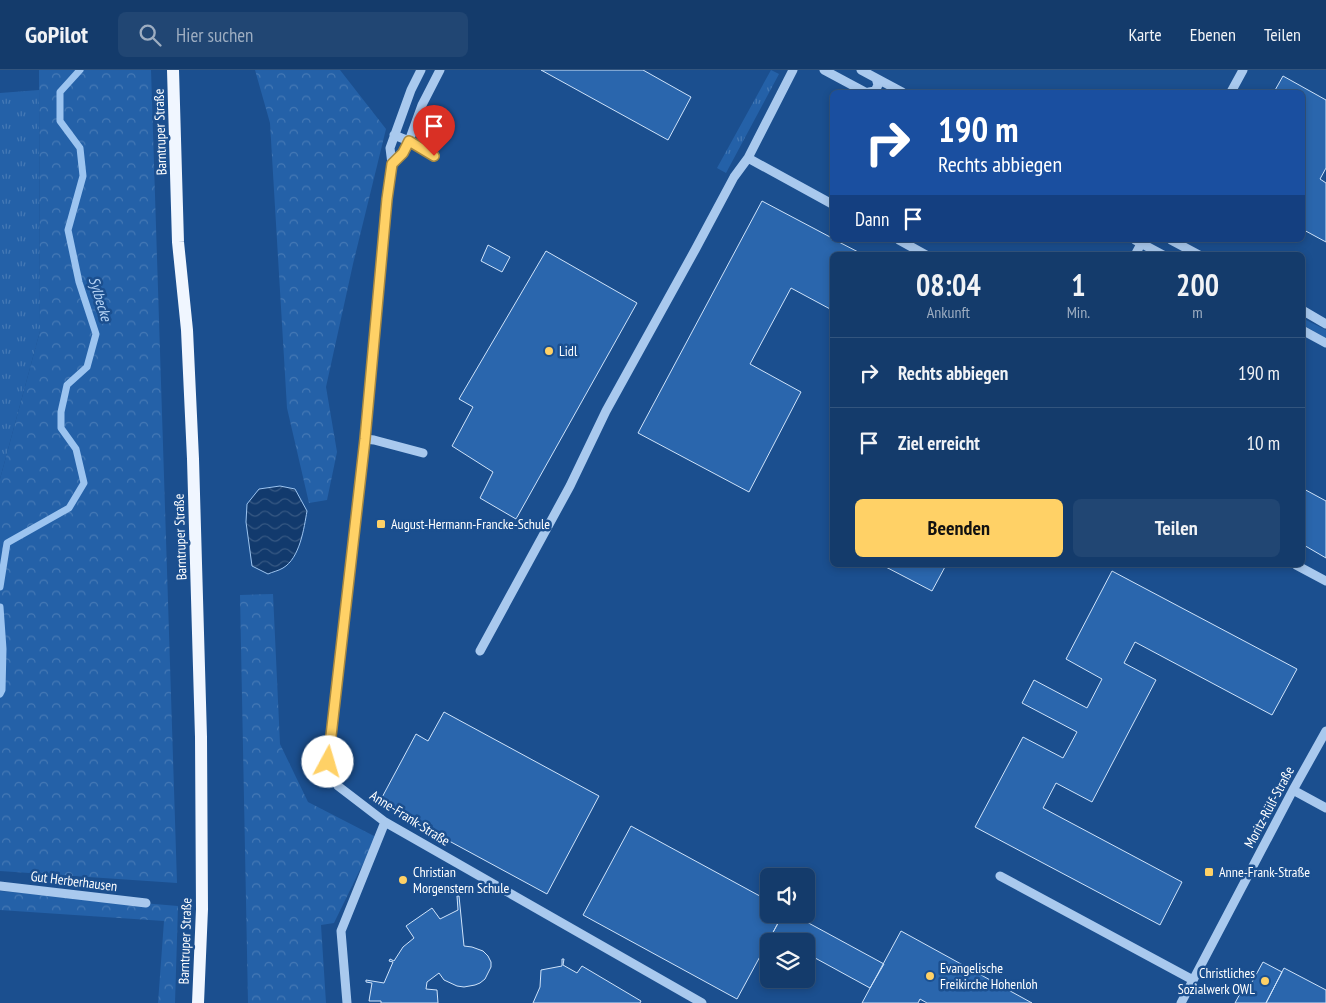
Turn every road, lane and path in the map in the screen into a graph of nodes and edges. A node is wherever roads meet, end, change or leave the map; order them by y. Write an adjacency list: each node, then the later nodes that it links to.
1 (173, 70): 45 (main road, Barntruper Straße)
2 (421, 70): 14 (street, Anne-Frank-Straße)
3 (440, 70): 15 (street, Anne-Frank-Straße)
4 (793, 70): 17 (street)
5 (824, 70): 8 (street)
6 (861, 70): 9 (street)
7 (1243, 70): 13 (street)
8 (840, 75): 10 (street)
9 (876, 78): 11 (street); 12 (street)
10 (864, 90)
11 (875, 90)
12 (898, 90)
13 (1232, 90)
14 (394, 135): 15 (street); 18 (street, Anne-Frank-Straße)
15 (409, 141): 16 (street); 18 (street, Anne-Frank-Straße)
16 (434, 156)
17 (748, 158): 19 (street); 36 (street)
18 (392, 164): 32 (street, Anne-Frank-Straße)
19 (830, 203)
20 (903, 242): 24 (street)
21 (1143, 242): 25 (street)
22 (1175, 242): 23 (street)
23 (1184, 247): 26 (street); 27 (street)
24 (921, 252)
25 (1158, 252)
26 (1177, 252)
27 (1193, 252)
28 (1305, 312): 29 (street)
29 (1326, 324)
30 (1305, 332): 31 (street)
31 (1326, 343)
32 (365, 439): 33 (street); 40 (street, Anne-Frank-Straße)
33 (423, 453)
34 (1300, 567): 35 (street)
35 (1326, 581)
36 (480, 651)
37 (1326, 731): 38 (street, Moritz-Rülf-Straße)
38 (1292, 790): 39 (street); 44 (street, Moritz-Rülf-Straße)
39 (1326, 808)
40 (385, 822): 46 (street); 47 (street, Anne-Frank-Straße)
41 (1000, 876): 44 (street)
42 (0, 886): 43 (street, Gut Herberhausen)
43 (146, 903)
44 (1193, 980): 48 (street, Moritz-Rülf-Straße)
45 (198, 1003)
46 (347, 1003)
47 (702, 1003)
48 (1181, 1003)

